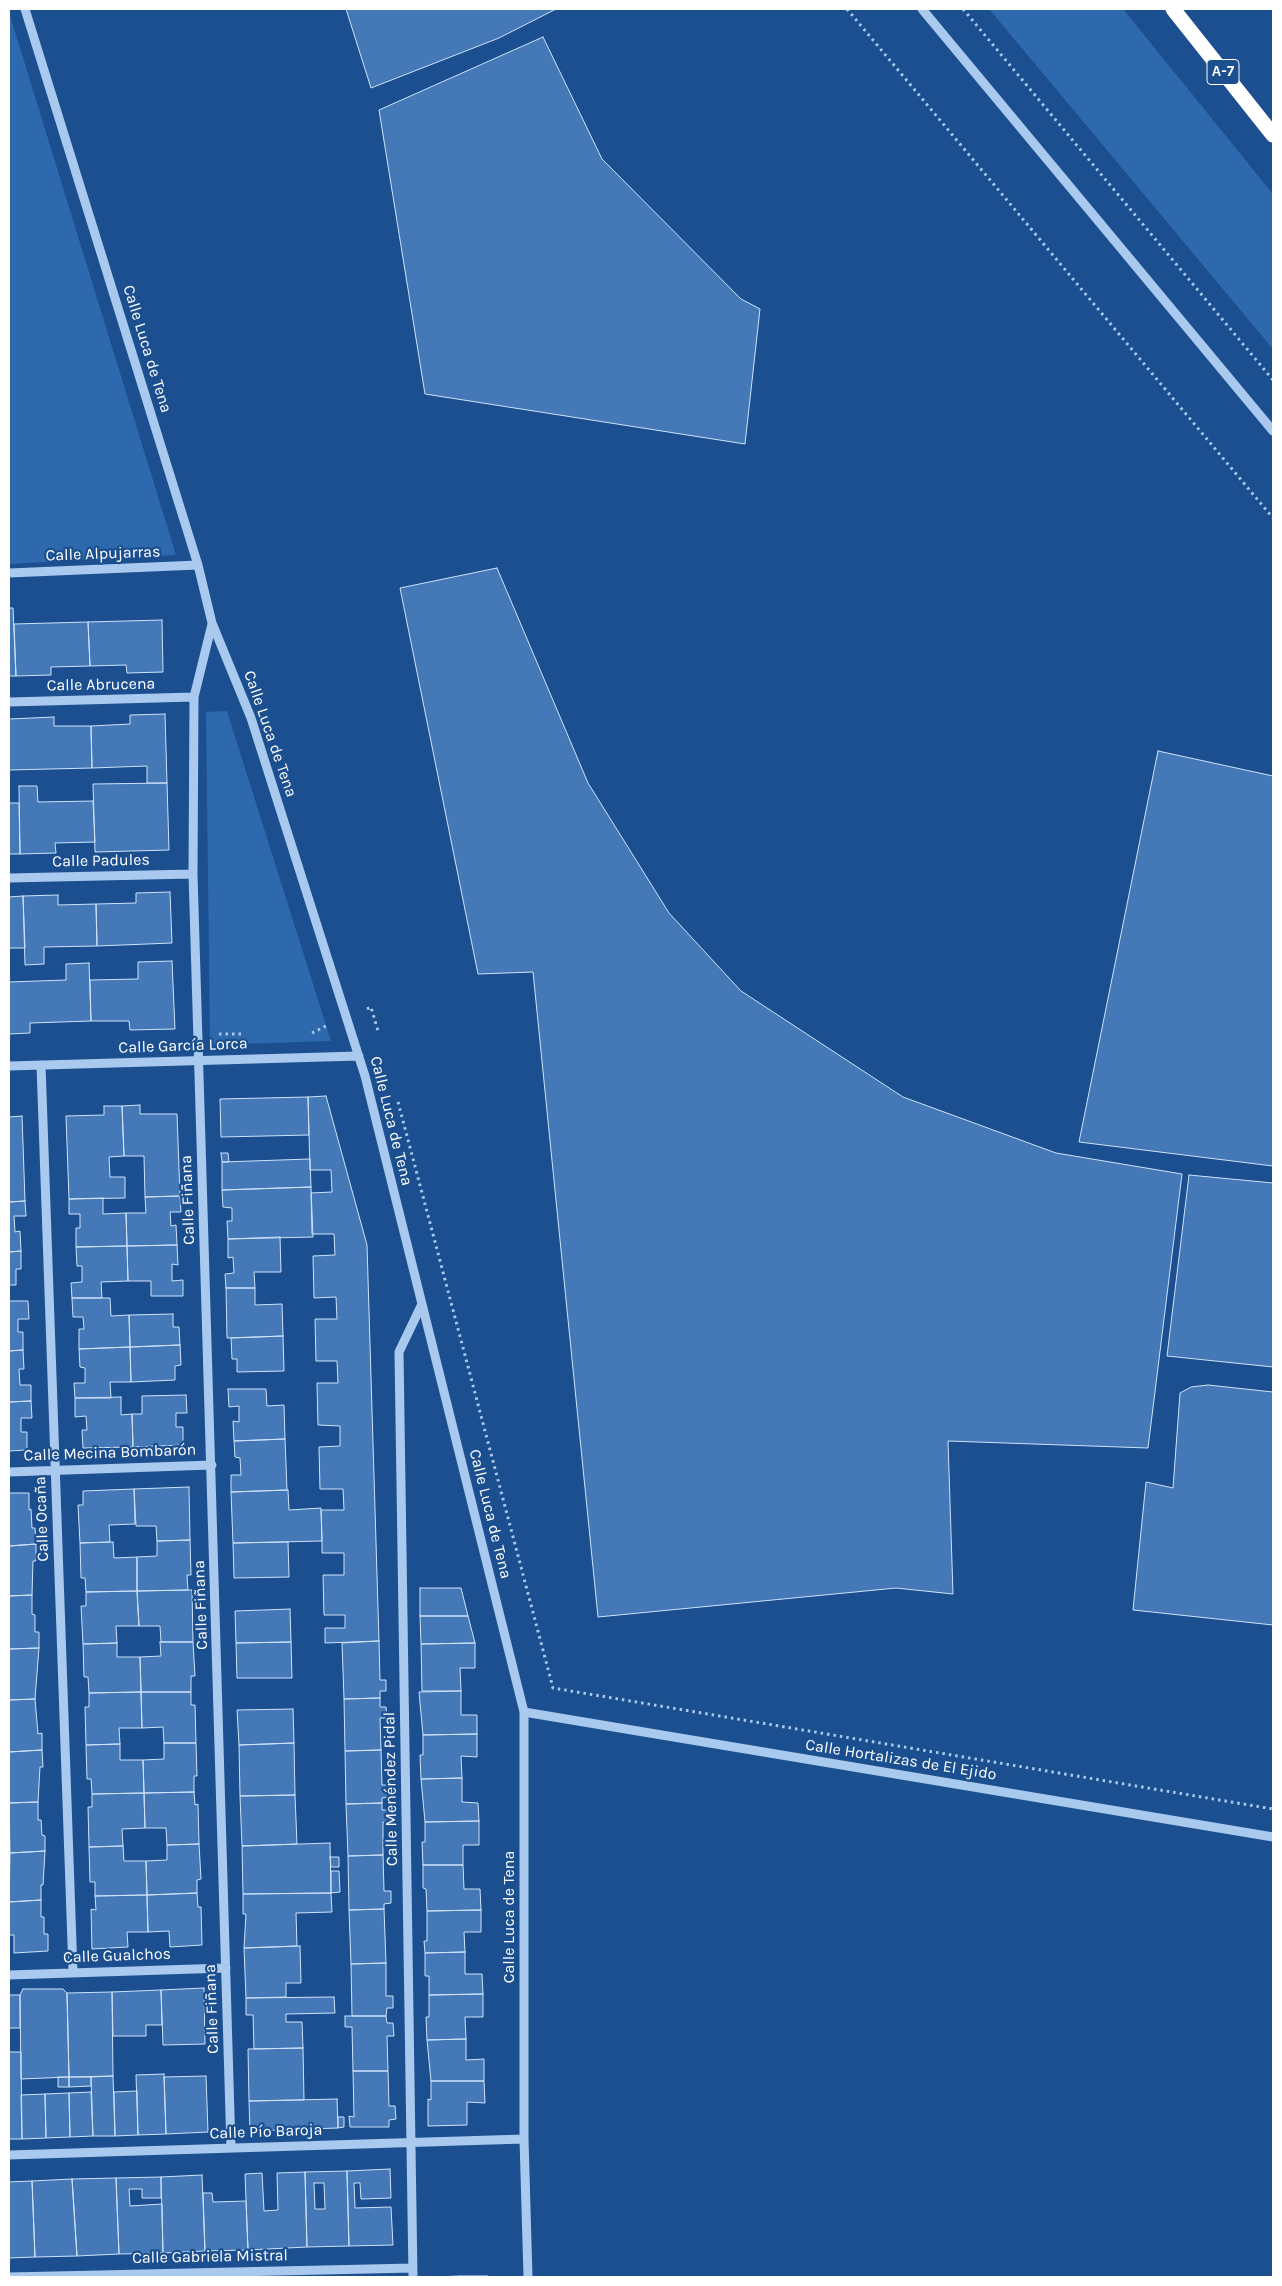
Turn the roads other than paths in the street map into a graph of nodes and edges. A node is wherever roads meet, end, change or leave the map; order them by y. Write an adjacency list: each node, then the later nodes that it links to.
1 (26, 9): 6 (street, Calle Luca de Tena)
2 (922, 9): 5 (street)
3 (1173, 9): 4 (highway, A-7)
4 (1273, 136)
5 (1273, 431)
6 (198, 565): 7 (street, Calle Alpujarras); 8 (street, Calle Luca de Tena)
7 (9, 573)
8 (212, 623): 9 (street, Calle Fiñana); 13 (street, Calle Luca de Tena)
9 (194, 698): 10 (street, Calle Abrucena); 11 (street, Calle Fiñana)
10 (9, 702)
11 (193, 874): 12 (street, Calle Padules); 14 (street, Calle Fiñana)
12 (9, 878)
13 (359, 1056): 14 (street, Calle García Lorca); 17 (street, Calle Luca de Tena)
14 (198, 1060): 15 (street, Calle García Lorca); 18 (street, Calle Fiñana)
15 (41, 1065): 16 (street, Calle García Lorca); 19 (street, Calle Ocaña)
16 (9, 1066)
17 (422, 1304): 21 (street, Calle Luca de Tena); 27 (street, Calle Menéndez Pidal)
18 (212, 1465): 19 (street, Calle Mecina Bombarón); 23 (street, Calle Fiñana)
19 (56, 1470): 20 (street, Calle Mecina Bombarón); 24 (street, Calle Ocaña)
20 (9, 1472)
21 (524, 1712): 22 (street, Calle Hortalizas de El Ejido); 26 (street, Calle Luca de Tena)
22 (1273, 1837)
23 (226, 1968): 24 (street, Calle Gualchos); 28 (street, Calle Fiñana)
24 (73, 1972): 25 (street, Calle Gualchos)
25 (9, 1975)
26 (524, 2139): 27 (street, Calle Pío Baroja); 32 (street, Calle Luca de Tena)
27 (411, 2142): 28 (street, Calle Pío Baroja); 30 (street, Calle Menéndez Pidal)
28 (230, 2148): 29 (street, Calle Pío Baroja)
29 (9, 2155)
30 (413, 2272): 31 (street, Calle Gabriela Mistral)
31 (9, 2277)
32 (528, 2277)

